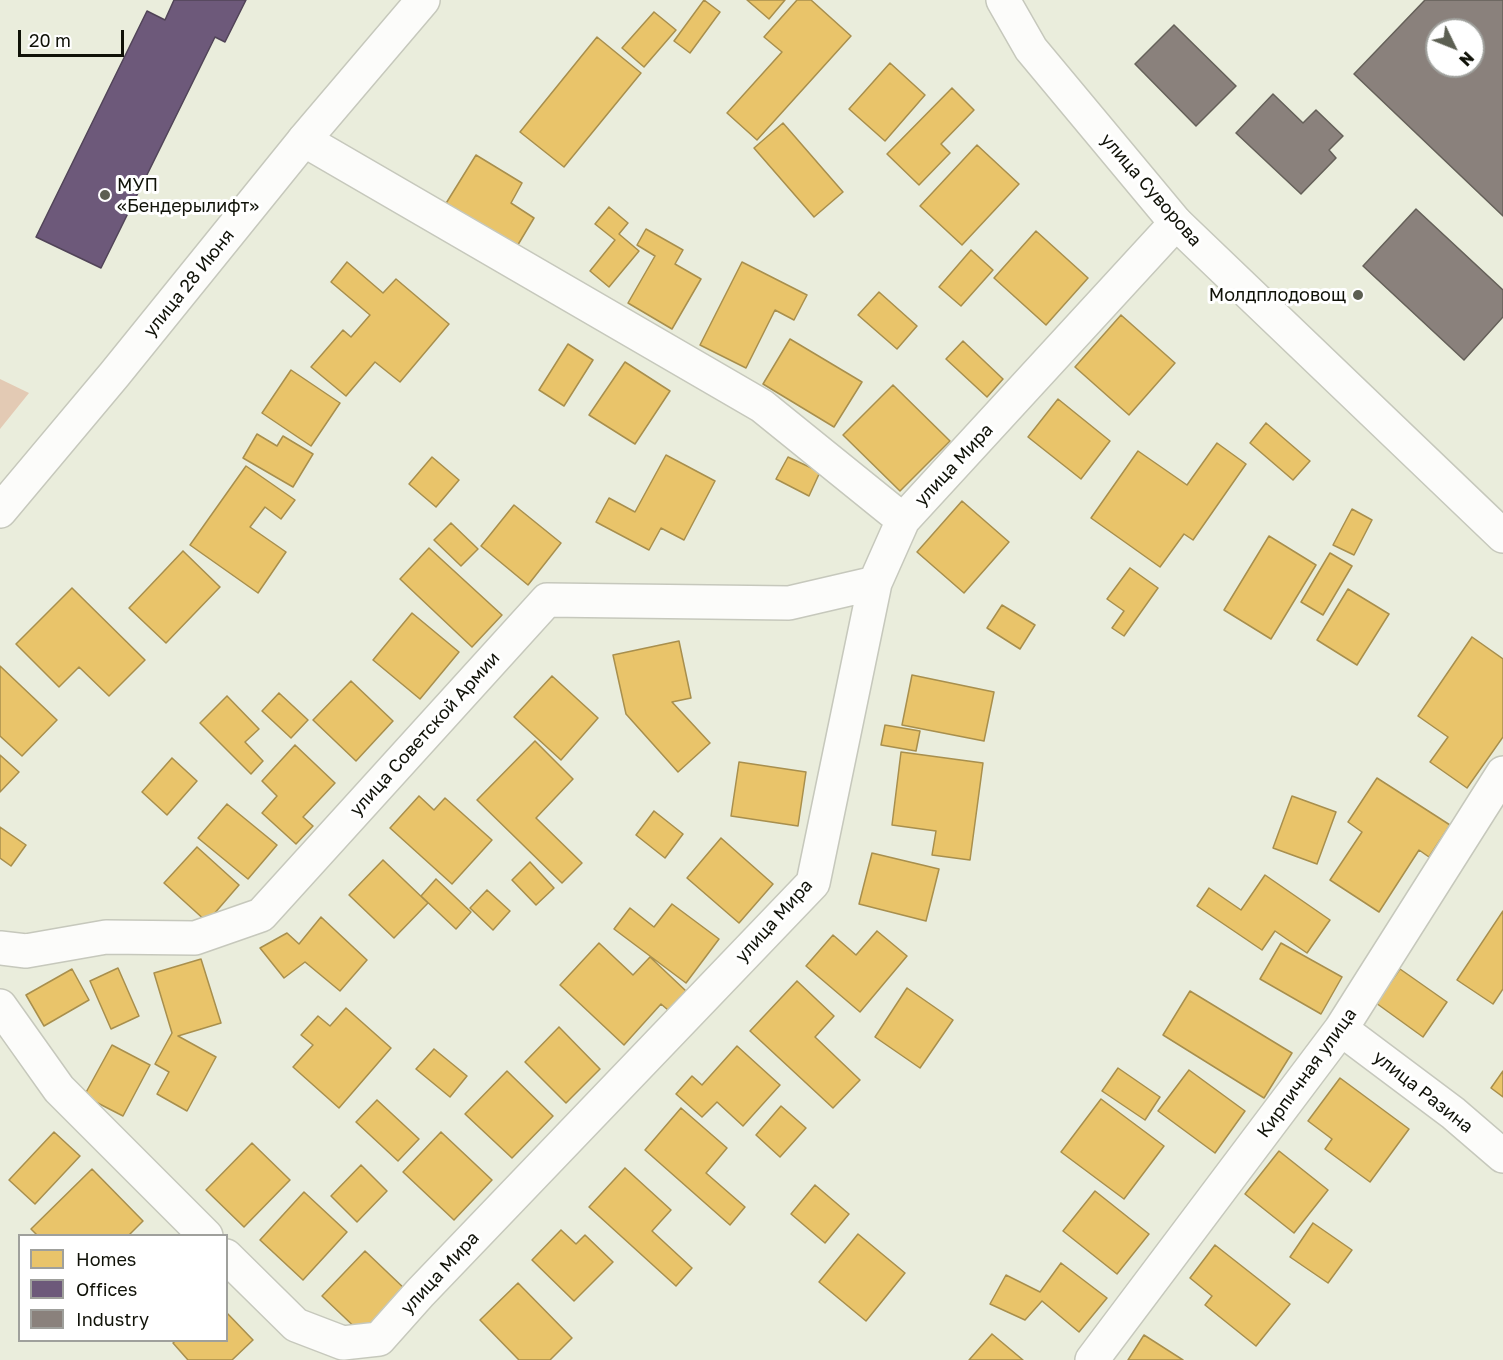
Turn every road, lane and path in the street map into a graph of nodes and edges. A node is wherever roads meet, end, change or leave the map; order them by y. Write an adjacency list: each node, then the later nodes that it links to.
1 (423, 0): 3 (street, улица 28 Июня)
2 (1003, 0): 4 (street, улица Суворова)
3 (304, 140): 5 (street, улица 28 Июня); 6 (street)
4 (1176, 223): 6 (street, улица Мира); 7 (street, улица Суворова)
5 (0, 511)
6 (903, 520): 8 (street, улица Мира)
7 (1503, 536)
8 (875, 583): 10 (street, улица Советской Армии); 15 (street, улица Мира)
9 (1503, 773): 12 (street, Кирпичная улица)
10 (0, 948)
11 (0, 1006): 14 (street)
12 (1341, 1029): 13 (street, улица Разина); 16 (street, Кирпичная улица)
13 (1503, 1156)
14 (204, 1234)
15 (228, 1258)
16 (1092, 1360)

